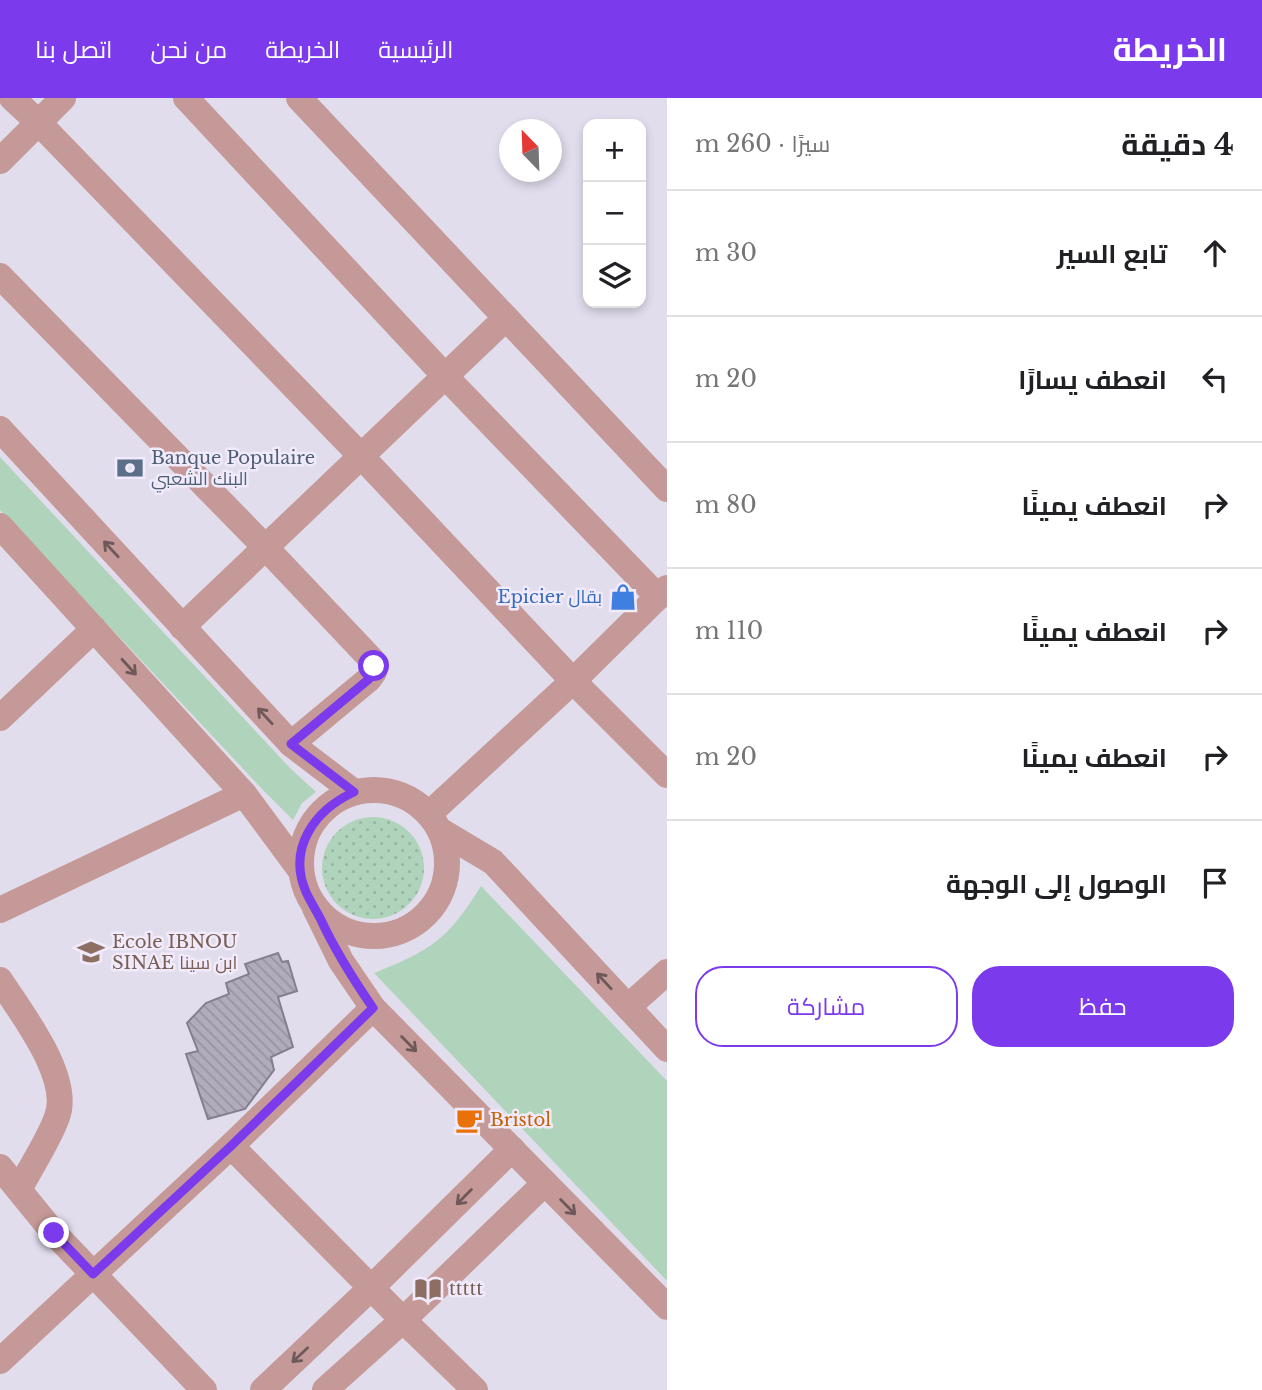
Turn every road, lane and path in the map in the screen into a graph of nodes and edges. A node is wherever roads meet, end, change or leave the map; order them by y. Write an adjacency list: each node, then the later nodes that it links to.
1 (12, 98): 5 (street)
2 (63, 98): 5 (street)
3 (186, 98): 9 (street)
4 (299, 98): 8 (street)
5 (38, 122): 6 (street); 11 (street)
6 (0, 161)
7 (0, 276): 14 (street)
8 (506, 318): 9 (street); 12 (street)
9 (444, 375): 11 (street); 15 (street)
10 (0, 429): 16 (street, one-way to 10)
11 (362, 457): 14 (street); 18 (street)
12 (667, 489)
13 (0, 526): 17 (street)
14 (266, 548): 16 (street); 20 (street)
15 (662, 593): 18 (street)
16 (182, 626): 20 (street, one-way to 16)
17 (94, 629): 19 (street); 23 (street, one-way to 23)
18 (573, 681): 21 (street); 24 (street)
19 (0, 718)
20 (291, 744): 22 (street)
21 (667, 775)
22 (354, 792): 24 (street); 25 (street)
23 (244, 794): 25 (street); 27 (street)
24 (435, 822): 26 (street); 30 (street, one-way to 24)
25 (301, 871): 26 (street)
26 (315, 908): 31 (street)
27 (0, 910)
28 (667, 972): 30 (street)
29 (0, 980): 37 (street)
30 (628, 1007): 32 (street)
31 (373, 1008): 33 (street); 34 (street, one-way to 34)
32 (667, 1049)
33 (231, 1146): 38 (street); 39 (street)
34 (512, 1149): 36 (street); 39 (street, one-way to 39)
35 (0, 1167): 37 (street)
36 (545, 1183): 40 (street, one-way to 40); 41 (street)
37 (19, 1189): 38 (street)
38 (93, 1274): 42 (street); 43 (street)
39 (371, 1288): 41 (street); 44 (street, one-way to 44)
40 (667, 1307)
41 (403, 1320): 45 (street); 46 (street)
42 (0, 1361)
43 (204, 1390)
44 (263, 1390)
45 (325, 1390)
46 (475, 1390)

